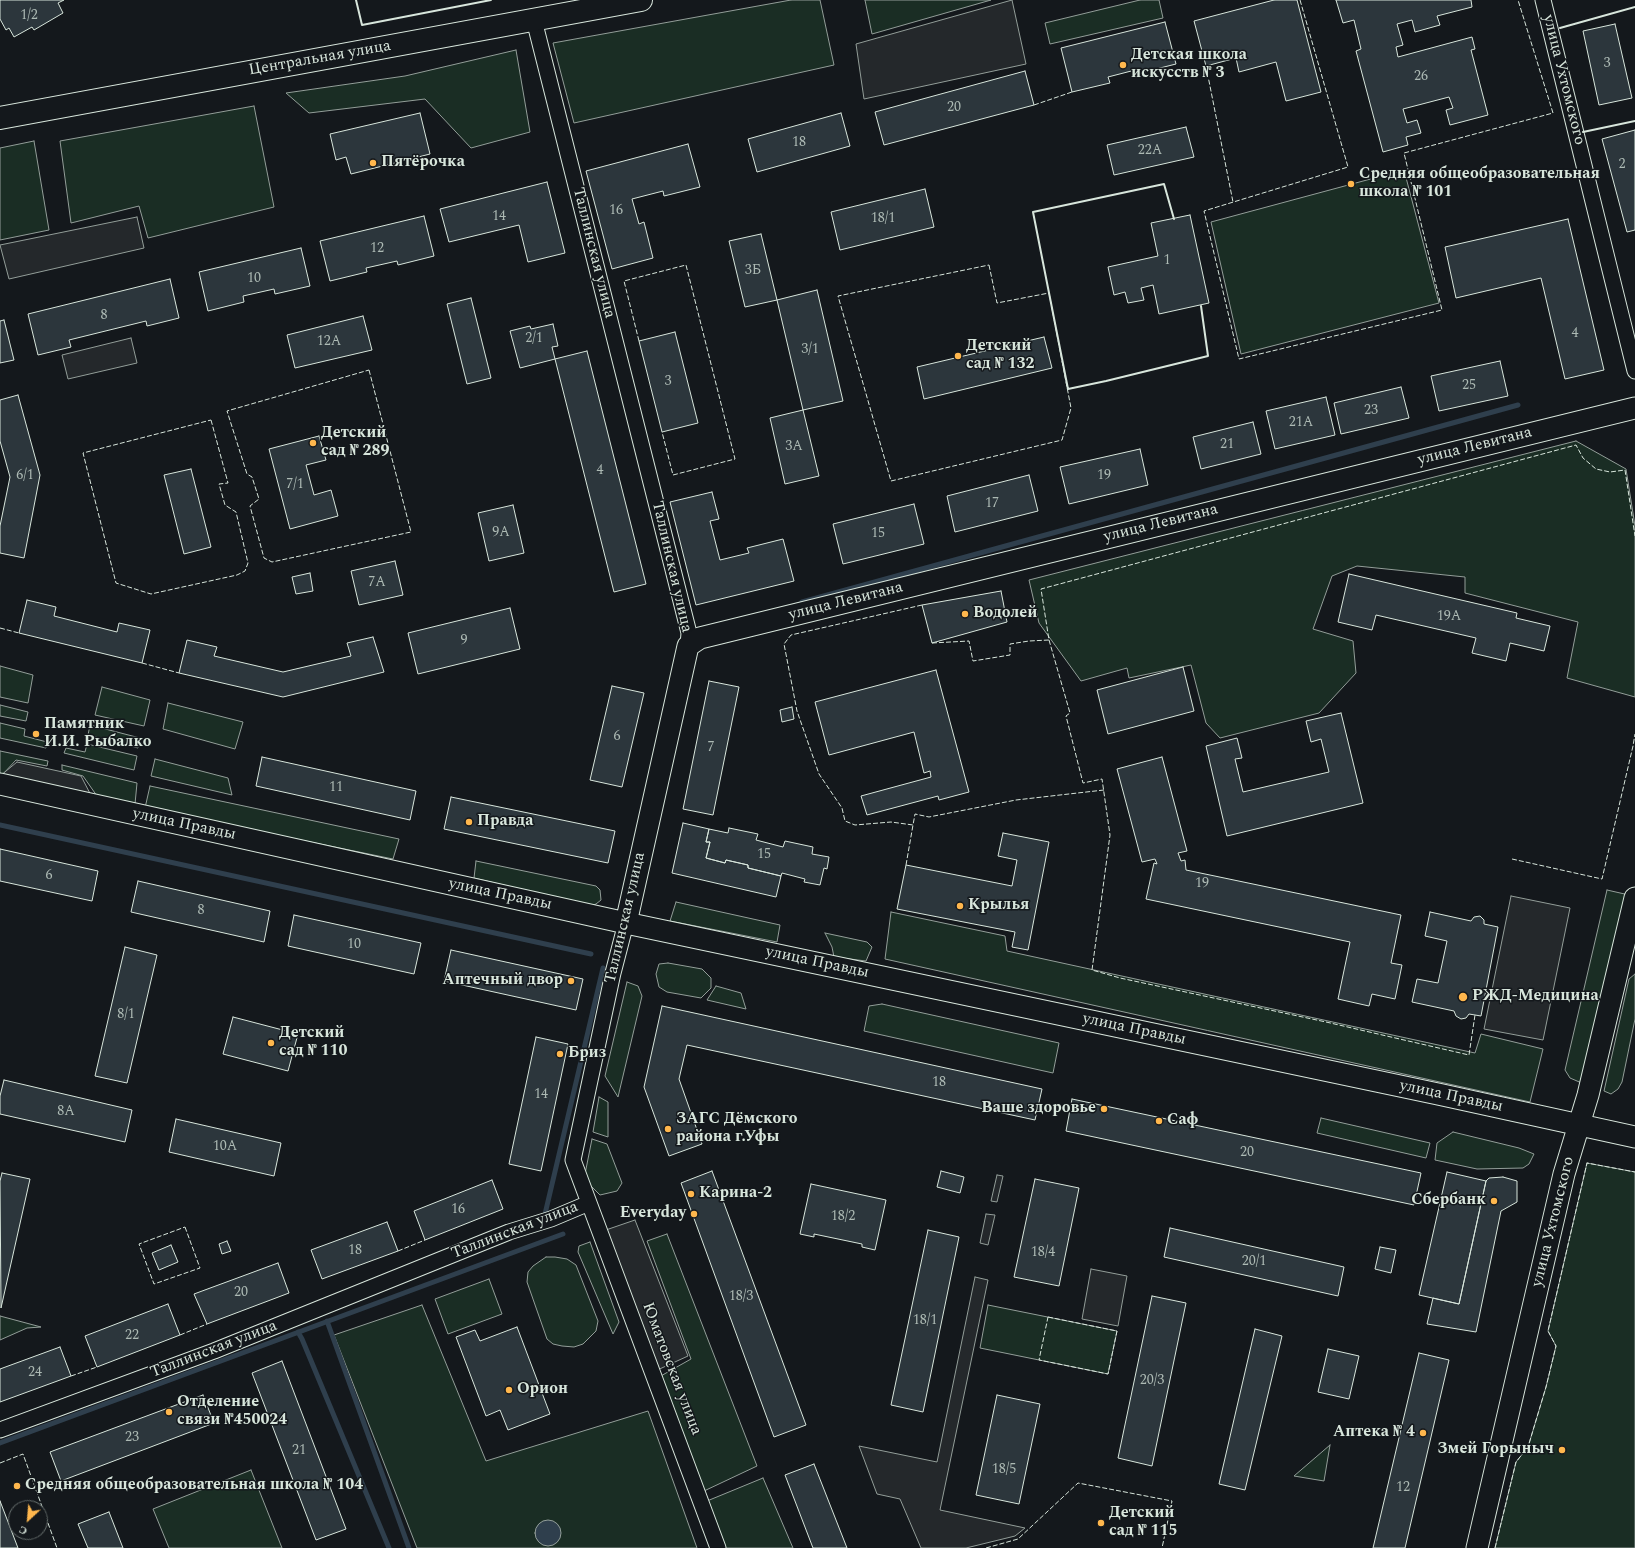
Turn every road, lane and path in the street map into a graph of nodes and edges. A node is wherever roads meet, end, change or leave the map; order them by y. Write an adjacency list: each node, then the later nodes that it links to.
1 (641, 0): 3 (main road, Центральная улица)
2 (1543, 0): 5 (street, улица Ухтомского)
3 (534, 20): 4 (main road, Центральная улица); 7 (street, Таллинская улица)
4 (0, 118)
5 (1635, 371)
6 (1635, 408): 7 (street, улица Левитана)
7 (688, 646): 10 (street, Таллинская улица)
8 (0, 784): 10 (street, улица Правды)
9 (1635, 898): 11 (street, улица Ухтомского)
10 (626, 922): 11 (street, улица Правды); 13 (street, Таллинская улица)
11 (1579, 1124): 12 (street, улица Правды); 16 (street, улица Ухтомского)
12 (1635, 1137)
13 (589, 1202): 14 (street, Таллинская улица); 15 (street, Юматовская улица)
14 (0, 1430)
15 (718, 1548)
16 (1477, 1548)

